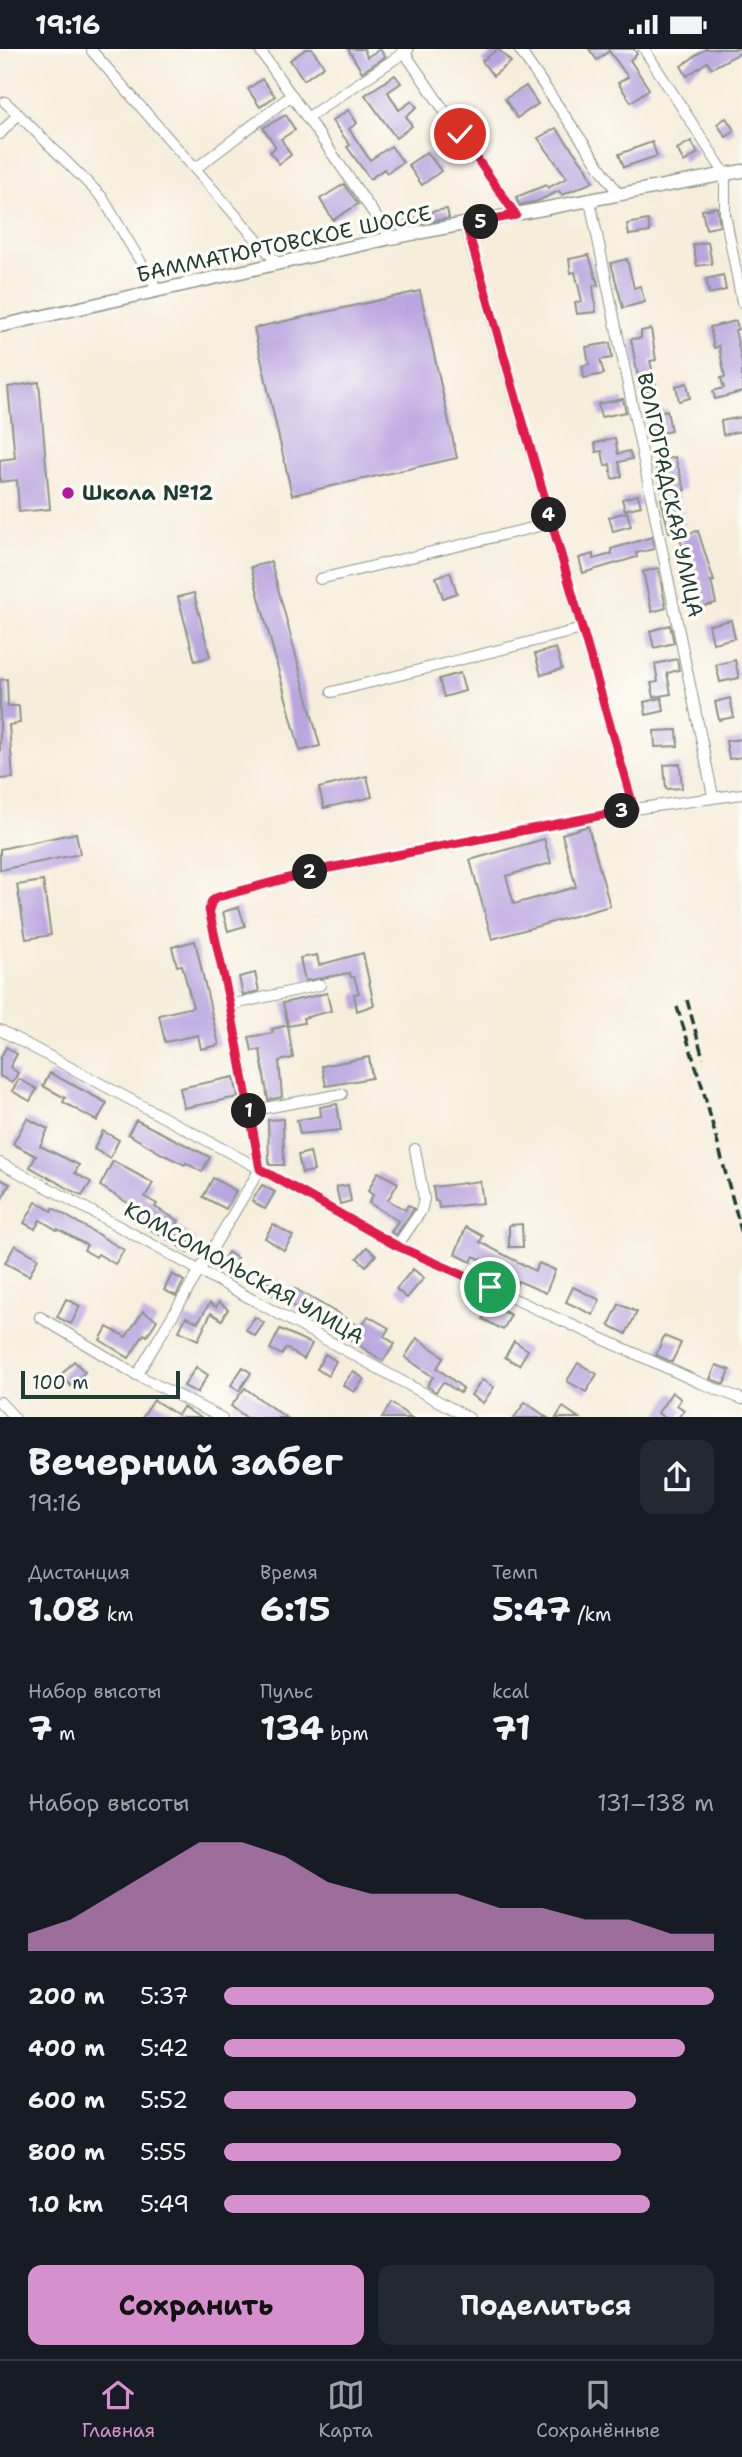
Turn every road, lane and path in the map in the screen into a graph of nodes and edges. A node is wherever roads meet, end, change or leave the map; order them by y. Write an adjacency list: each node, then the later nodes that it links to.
1 (259, 49): 6 (street)
2 (519, 49): 14 (street)
3 (644, 49): 13 (street)
4 (405, 50): 9 (street); 16 (street)
5 (92, 51): 11 (street)
6 (292, 95): 9 (street); 11 (street)
7 (5, 102): 8 (street)
8 (18, 114): 10 (street); 20 (street)
9 (307, 118): 18 (street)
10 (0, 134)
11 (195, 169): 19 (street)
12 (742, 171): 13 (street, БАММАТЮРТОВСКОЕ ШОССЕ)
13 (725, 174): 14 (street, БАММАТЮРТОВСКОЕ ШОССЕ); 21 (street)
14 (620, 195): 15 (street, БАММАТЮРТОВСКОЕ ШОССЕ)
15 (590, 201): 16 (street, БАММАТЮРТОВСКОЕ ШОССЕ); 28 (street, ВОЛГОГРАДСКАЯ УЛИЦА)
16 (516, 215): 17 (street, БАММАТЮРТОВСКОЕ ШОССЕ)
17 (466, 224): 18 (street, БАММАТЮРТОВСКОЕ ШОССЕ); 23 (street)
18 (391, 238): 19 (street, БАММАТЮРТОВСКОЕ ШОССЕ)
19 (278, 264): 20 (street, БАММАТЮРТОВСКОЕ ШОССЕ)
20 (158, 291): 22 (street, БАММАТЮРТОВСКОЕ ШОССЕ)
21 (742, 302)
22 (0, 326)
23 (552, 523): 24 (street); 25 (street)
24 (320, 579)
25 (582, 629): 26 (street); 29 (street)
26 (332, 692)
27 (742, 794): 28 (street)
28 (713, 796): 29 (street)
29 (634, 809): 30 (path)
30 (314, 871): 32 (street)
31 (320, 985): 32 (street)
32 (230, 1005): 35 (street)
33 (0, 1030): 38 (street)
34 (342, 1094): 35 (street)
35 (249, 1111): 38 (street)
36 (415, 1149): 39 (street)
37 (0, 1163): 40 (street, КОМСОМОЛЬСКАЯ УЛИЦА)
38 (260, 1169): 39 (street); 40 (street)
39 (397, 1246): 43 (street)
40 (198, 1271): 42 (street); 47 (street, КОМСОМОЛЬСКАЯ УЛИЦА)
41 (40, 1317): 42 (street)
42 (137, 1375): 46 (street)
43 (742, 1399)
44 (0, 1402): 45 (street)
45 (15, 1417)
46 (222, 1417)
47 (469, 1417)

